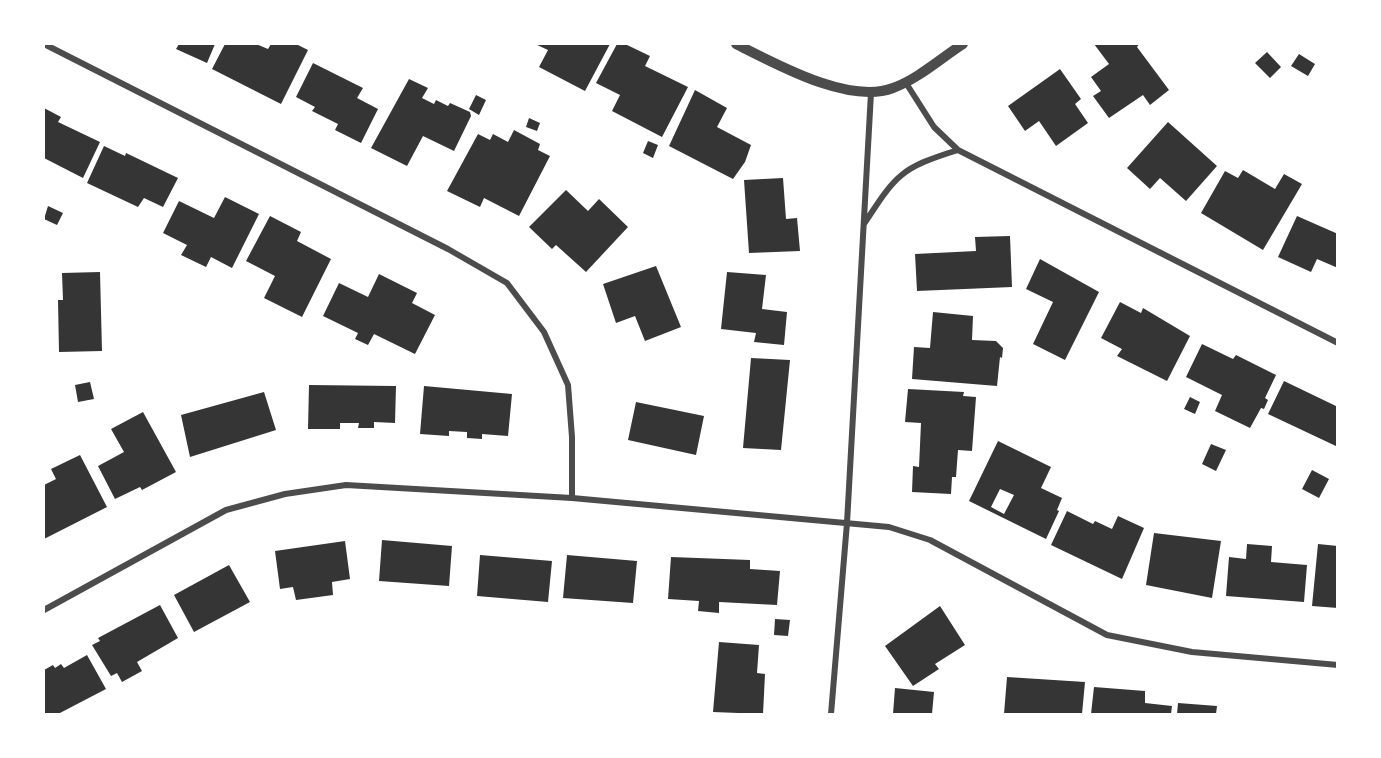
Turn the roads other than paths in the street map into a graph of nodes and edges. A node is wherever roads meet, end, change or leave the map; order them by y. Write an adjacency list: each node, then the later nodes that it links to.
1 (44, 44): 9 (street)
2 (736, 44): 5 (street)
3 (963, 44): 4 (street)
4 (906, 83): 5 (street); 6 (street)
5 (871, 93): 7 (street)
6 (957, 150): 7 (street); 8 (street)
7 (863, 225): 10 (street)
8 (1338, 343)
9 (572, 498): 10 (street); 11 (street)
10 (846, 522): 12 (street); 13 (street)
11 (44, 610)
12 (1338, 665)
13 (831, 714)

